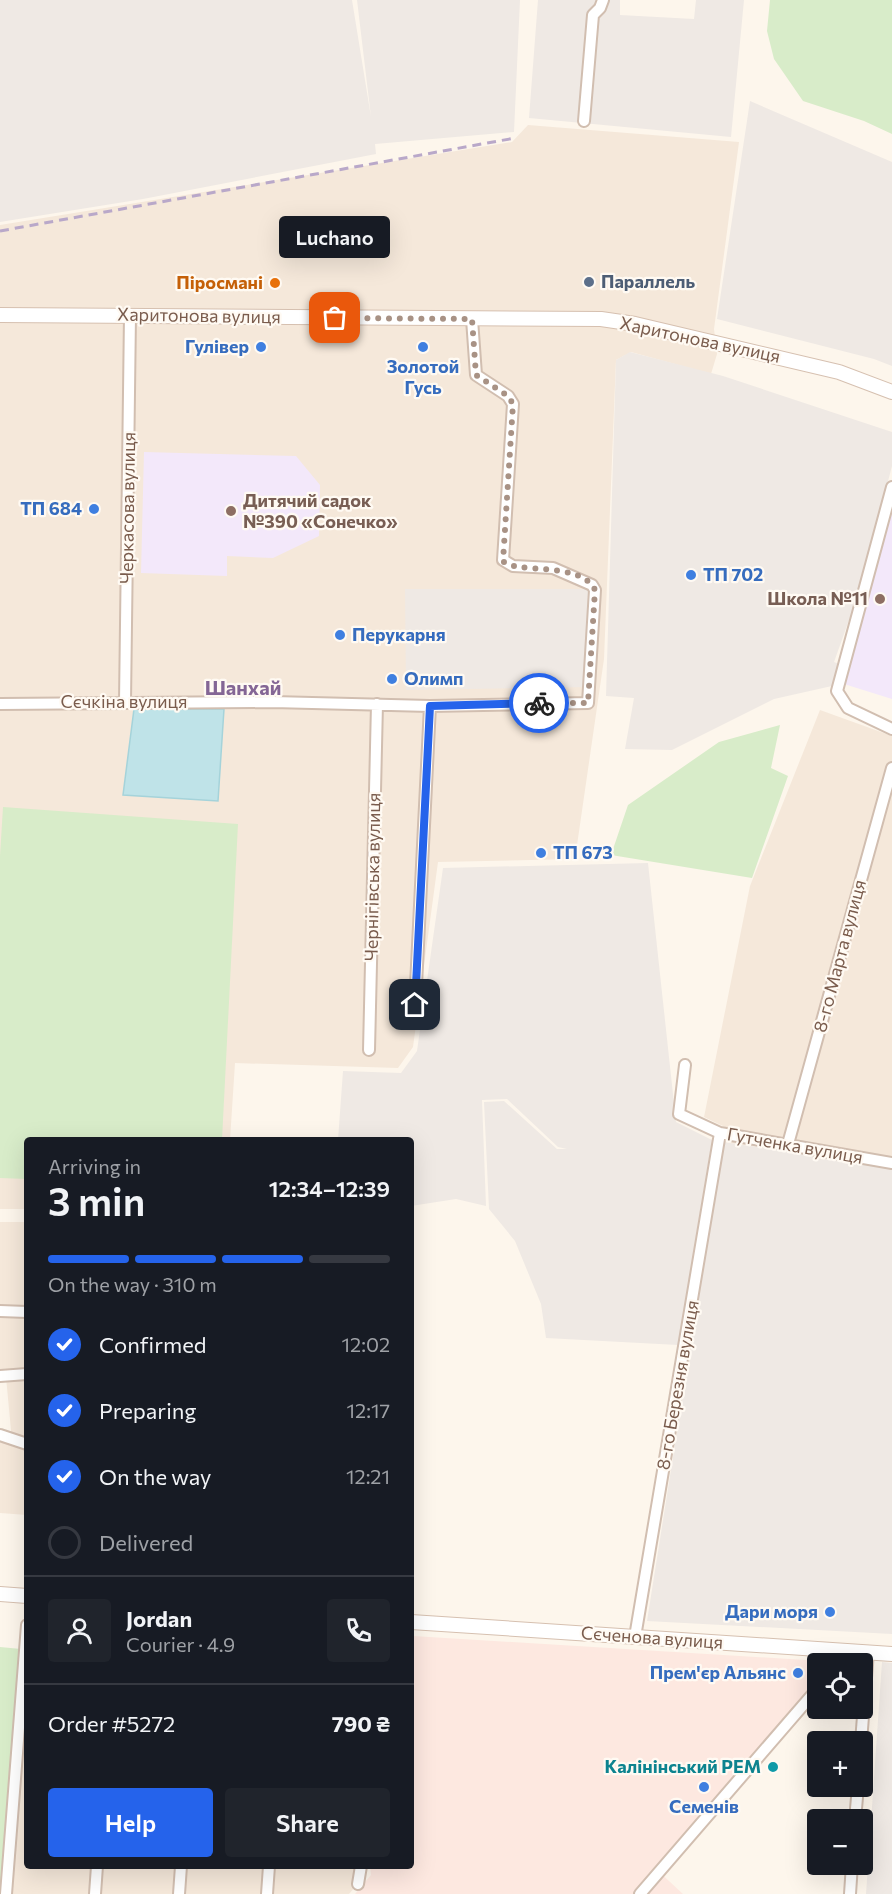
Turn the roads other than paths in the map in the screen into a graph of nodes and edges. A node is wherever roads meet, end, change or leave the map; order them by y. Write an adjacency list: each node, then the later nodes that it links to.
1 (603, 0): 2 (street)
2 (584, 121)
3 (0, 315): 4 (street, Харитонова вулиця)
4 (130, 315): 5 (street, Харитонова вулиця); 8 (street, Черкасова вулиця)
5 (472, 319): 6 (street, Харитонова вулиця); 11 (street, Сєчкіна вулиця)
6 (892, 392)
7 (892, 487): 12 (street)
8 (125, 702): 9 (street, Сєчкіна вулиця); 10 (street, Сєчкіна вулиця)
9 (0, 704)
10 (376, 704): 11 (street, Сєчкіна вулиця); 15 (street, Чернігівська вулиця)
11 (430, 706): 14 (street)
12 (892, 729)
13 (892, 768): 18 (street, 8-го Марта вулиця)
14 (415, 1005)
15 (369, 1050)
16 (685, 1065): 17 (street, Гутченка вулиця)
17 (720, 1133): 18 (street, Гутченка вулиця); 29 (street, 8-го Березня вулиця)
18 (788, 1144): 19 (street, Гутченка вулиця)
19 (892, 1163)
20 (0, 1311): 21 (street)
21 (24, 1312)
22 (24, 1374): 23 (street)
23 (0, 1376)
24 (0, 1435): 25 (street)
25 (24, 1443)
26 (0, 1594): 27 (street)
27 (24, 1596)
28 (414, 1622): 29 (street, Сєченова вулиця)
29 (635, 1636): 32 (street, Сєченова вулиця)
30 (867, 1652): 31 (street, Сєченова вулиця); 33 (street, Сєченова вулиця); 36 (street)
31 (862, 1653)
32 (807, 1654)
33 (892, 1654)
34 (24, 1663): 43 (street)
35 (807, 1701): 47 (street)
36 (862, 1731)
37 (97, 1869): 44 (street)
38 (181, 1869): 45 (street)
39 (269, 1869): 46 (street)
40 (360, 1869): 42 (street)
41 (851, 1875): 48 (street)
42 (358, 1884)
43 (6, 1894)
44 (95, 1894)
45 (179, 1894)
46 (267, 1894)
47 (640, 1894)
48 (850, 1894)

